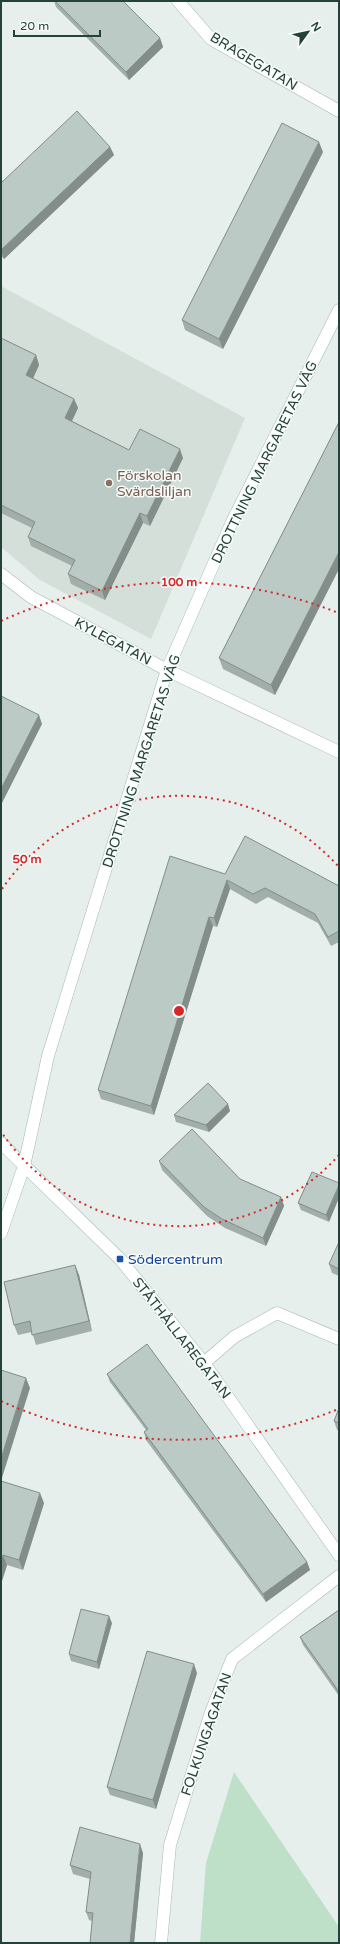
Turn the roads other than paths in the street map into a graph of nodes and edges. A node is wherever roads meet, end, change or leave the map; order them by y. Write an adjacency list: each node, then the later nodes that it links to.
1 (178, 1): 2 (street, BRAGEGATAN)
2 (339, 111)
3 (339, 310): 5 (street, DROTTNING MARGARETAS VÄG)
4 (1, 574): 5 (street, KYLEGATAN)
5 (167, 670): 6 (street, KYLEGATAN); 8 (street, DROTTNING MARGARETAS VÄG)
6 (339, 752)
7 (1, 1143): 8 (street, STÅTHÅLLAREGATAN)
8 (24, 1166): 9 (street, DROTTNING MARGARETAS VÄG); 11 (street, STÅTHÅLLAREGATAN)
9 (1, 1233)
10 (339, 1339): 11 (street)
11 (204, 1362): 12 (street, STÅTHÅLLAREGATAN)
12 (339, 1555)
13 (339, 1576): 14 (street, FOLKUNGAGATAN)
14 (161, 1943)

